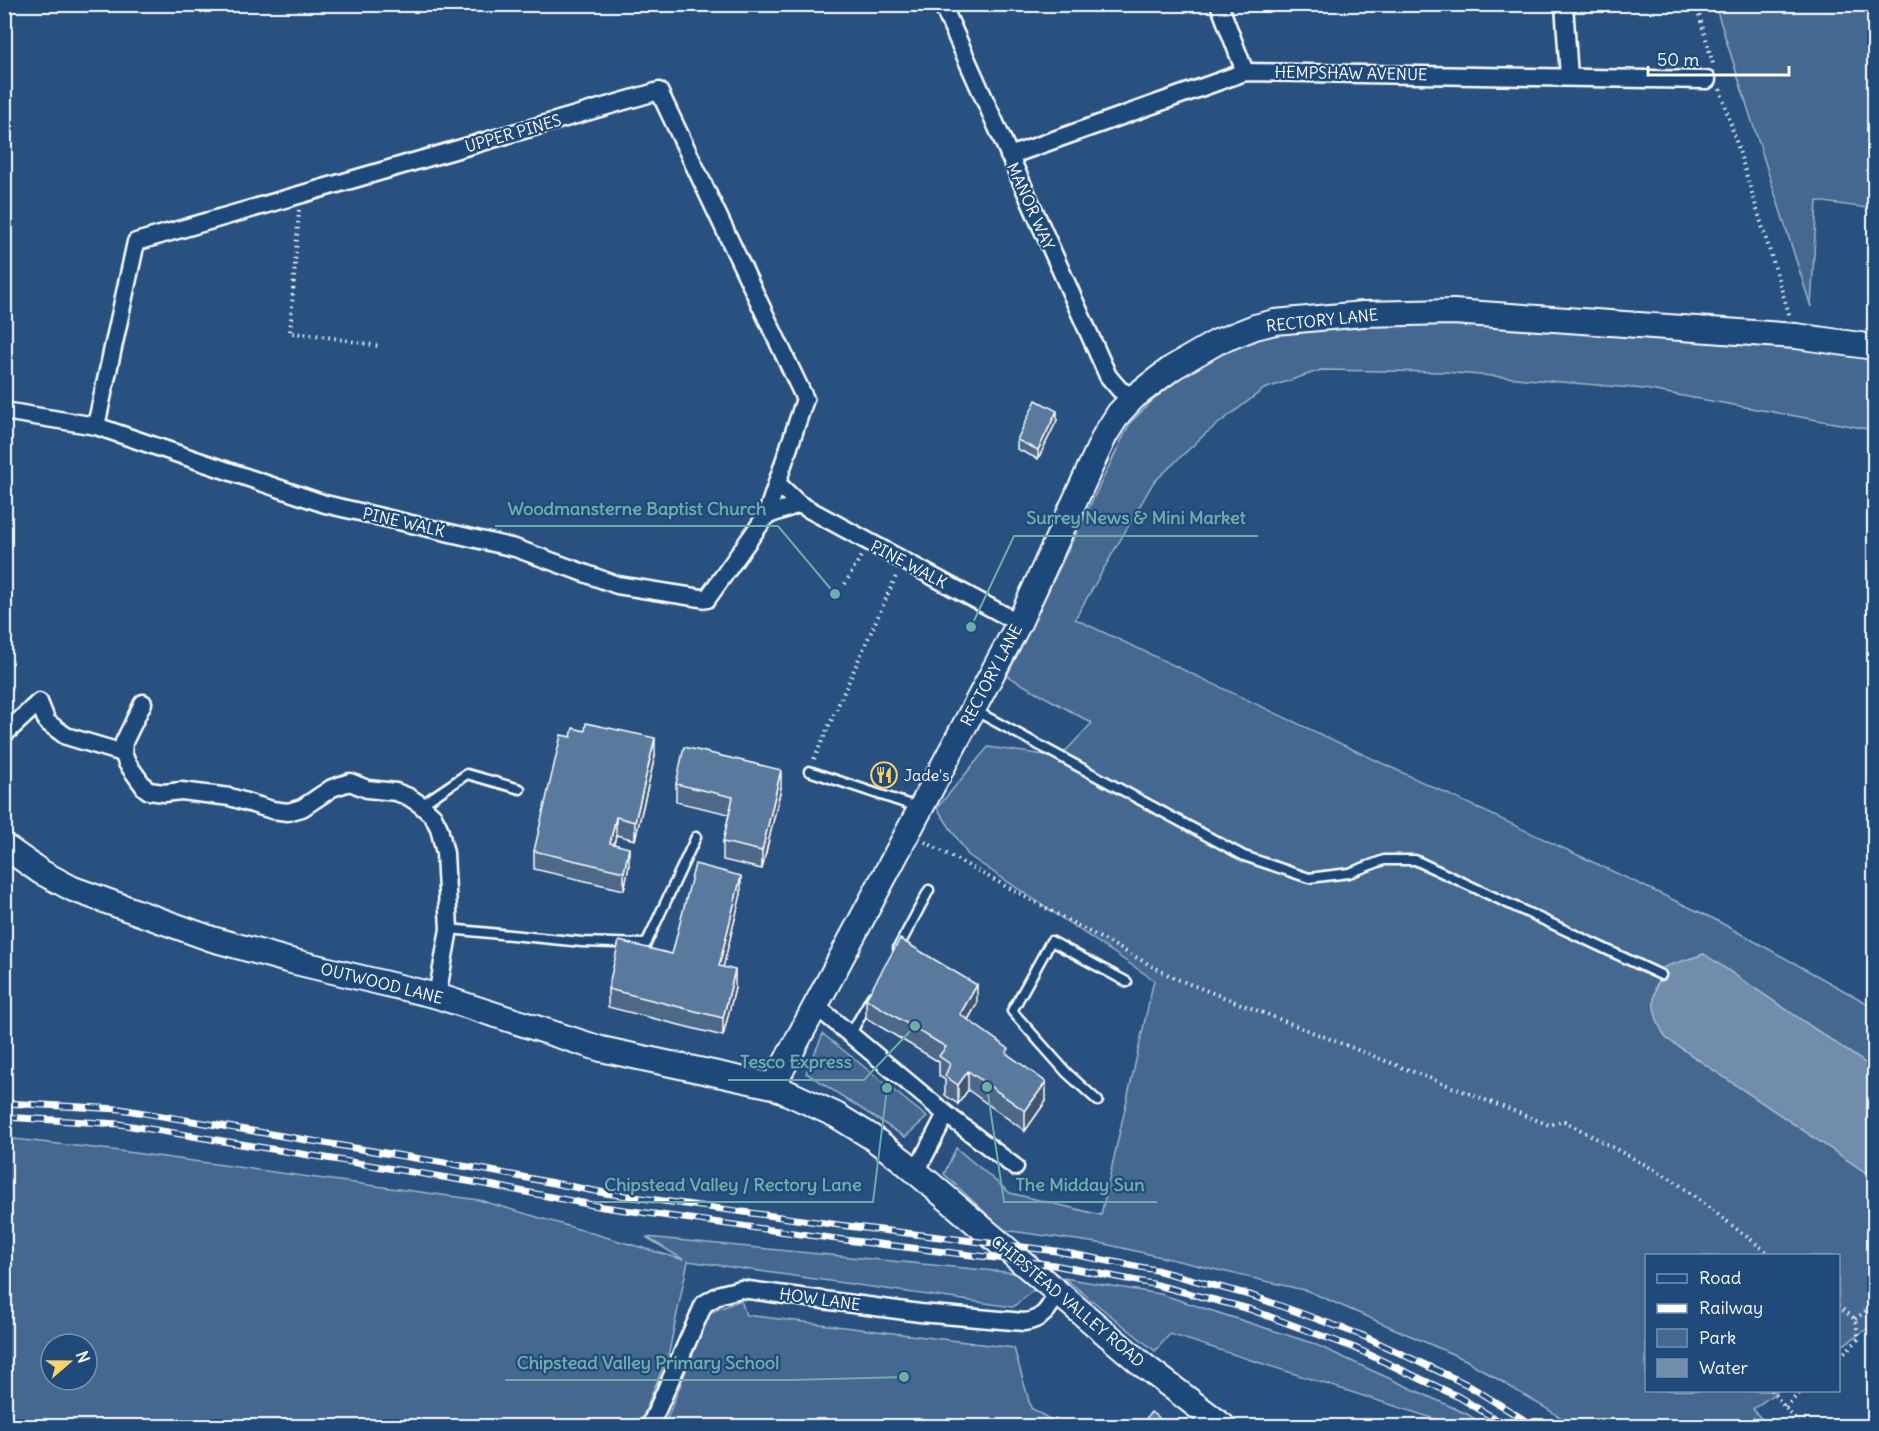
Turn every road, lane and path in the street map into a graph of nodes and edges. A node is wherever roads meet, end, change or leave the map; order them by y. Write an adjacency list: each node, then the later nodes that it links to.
1 (942, 4): 8 (street, MANOR WAY)
2 (1219, 4): 5 (street)
3 (1564, 4): 6 (street)
4 (1696, 4): 7 (path)
5 (1245, 72): 6 (street, HEMPSHAW AVENUE); 8 (street, HEMPSHAW AVENUE)
6 (1569, 77): 7 (street, HEMPSHAW AVENUE)
7 (1714, 78): 10 (path)
8 (1009, 156): 13 (street, MANOR WAY)
9 (300, 195): 11 (path); 15 (street, UPPER PINES); 16 (street, UPPER PINES)
10 (1796, 336): 12 (main road, RECTORY LANE); 13 (main road, RECTORY LANE)
11 (379, 346)
12 (1875, 347)
13 (1134, 397): 22 (main road, RECTORY LANE)
14 (4, 411): 15 (street, PINE WALK)
15 (96, 426): 18 (street, PINE WALK)
16 (777, 483): 17 (street, PINE WALK); 18 (street, PINE WALK)
17 (799, 504): 18 (street); 19 (street, PINE WALK)
18 (766, 516)
19 (869, 542): 20 (street, PINE WALK); 21 (path)
20 (903, 561): 22 (street, PINE WALK); 27 (path)
21 (845, 584)
22 (1019, 624): 24 (main road, RECTORY LANE)
23 (142, 703): 26 (street)
24 (974, 709): 30 (main road, RECTORY LANE); 37 (lane)
25 (8, 730): 26 (street)
26 (123, 753): 29 (street)
27 (809, 771): 30 (lane)
28 (520, 789): 29 (lane)
29 (421, 805): 35 (street)
30 (921, 808): 31 (main road, RECTORY LANE)
31 (908, 833): 41 (main road, RECTORY LANE); 48 (path)
32 (696, 837): 35 (lane)
33 (7, 851): 40 (main road, OUTWOOD LANE)
34 (929, 890): 36 (lane)
35 (449, 929): 40 (street)
36 (896, 952)
37 (1661, 975)
38 (1127, 982): 44 (lane)
39 (879, 983): 42 (lane)
40 (438, 996): 43 (main road, OUTWOOD LANE)
41 (816, 1006): 42 (street); 43 (main road, RECTORY LANE)
42 (850, 1035): 45 (street)
43 (773, 1086): 47 (main road, CHIPSTEAD VALLEY ROAD)
44 (1098, 1101)
45 (946, 1114): 46 (street); 47 (street)
46 (1015, 1167)
47 (916, 1172): 49 (main road, CHIPSTEAD VALLEY ROAD)
48 (1769, 1254)
49 (1057, 1293): 57 (street, HOW LANE); 58 (main road, CHIPSTEAD VALLEY ROAD)
50 (1875, 1305): 52 (path)
51 (1840, 1307): 52 (path)
52 (1855, 1319): 53 (path)
53 (1840, 1357)
54 (1773, 1392): 56 (path)
55 (1801, 1392): 56 (path)
56 (1785, 1407): 59 (path)
57 (650, 1426)
58 (1223, 1426)
59 (1800, 1426)

